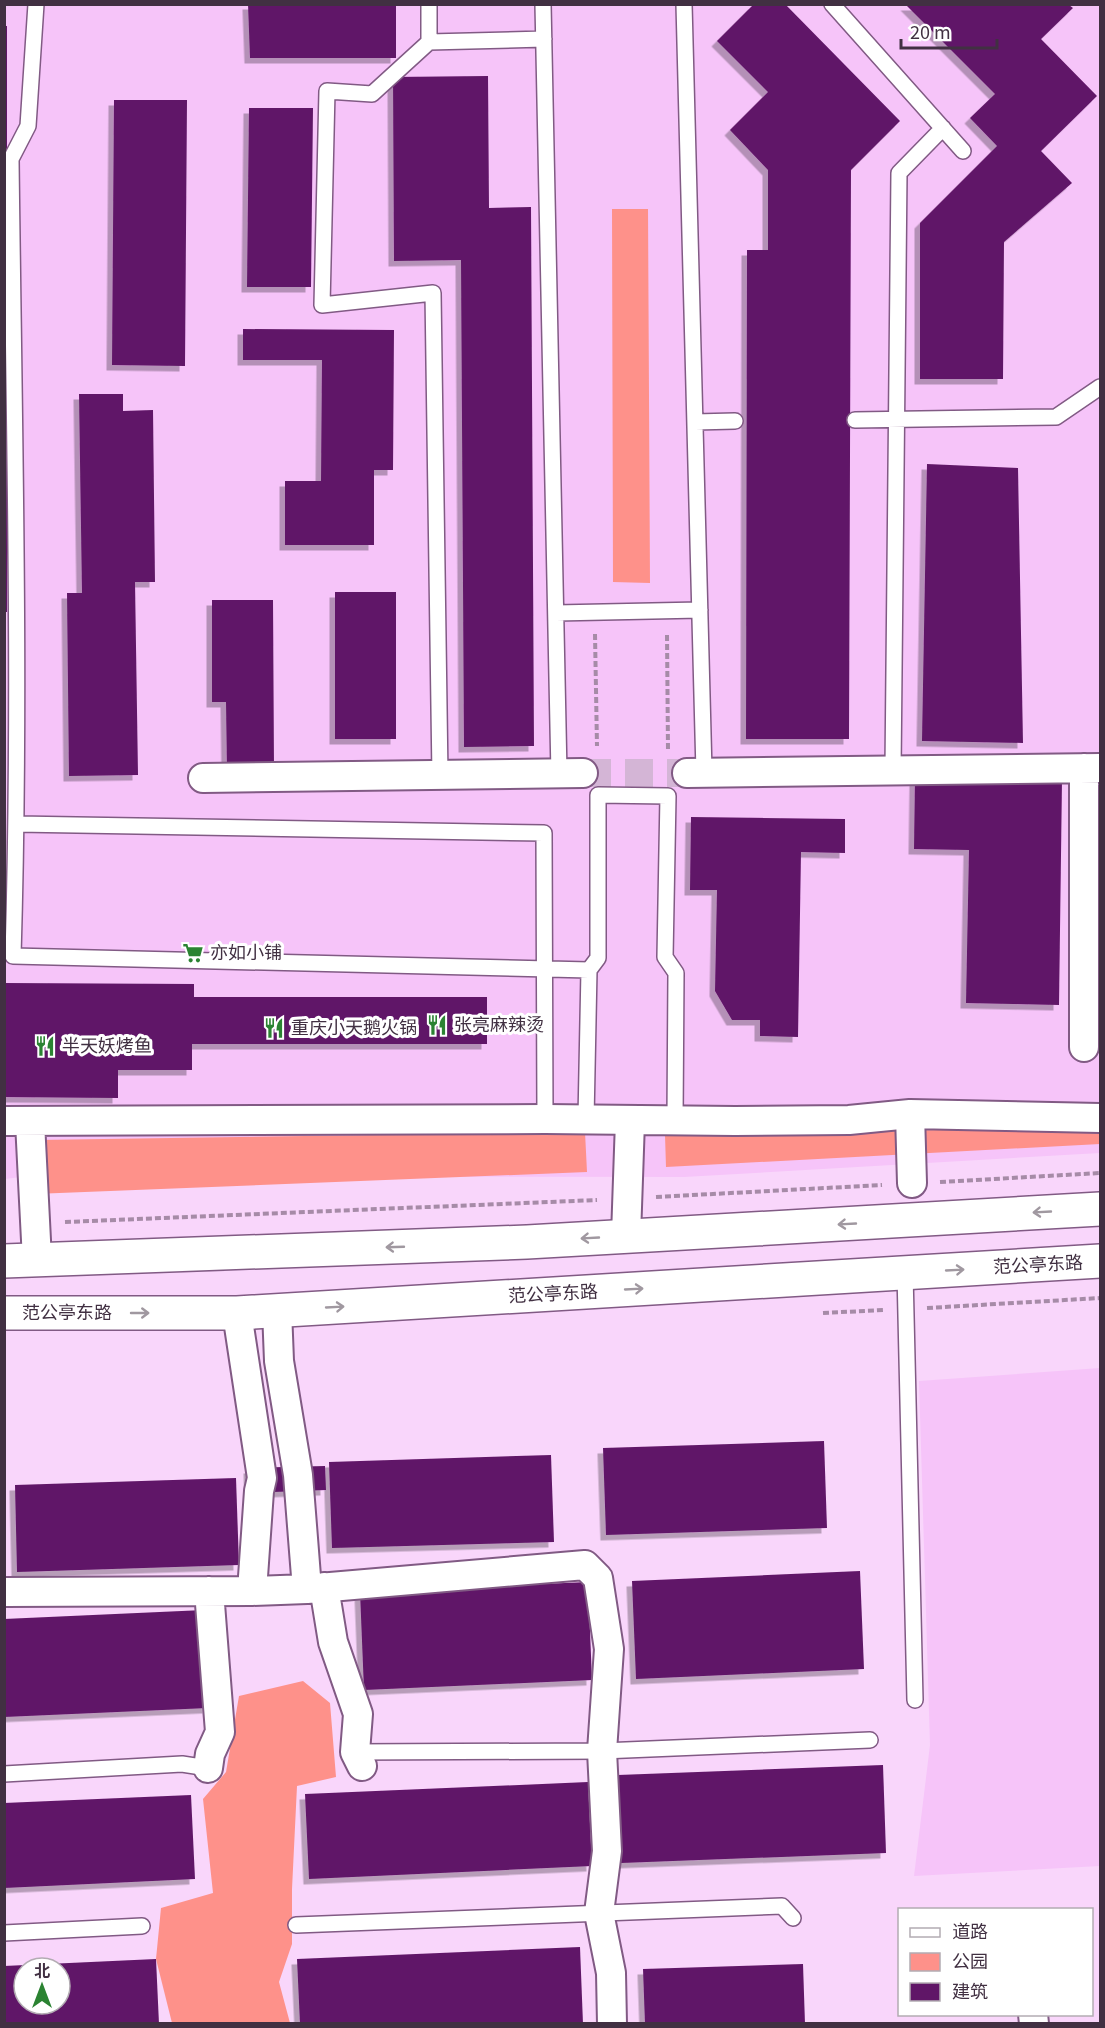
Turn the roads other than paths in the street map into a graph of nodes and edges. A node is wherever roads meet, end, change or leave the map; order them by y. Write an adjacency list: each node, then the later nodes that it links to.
1 (36, 4): 17 (lane)
2 (429, 4): 7 (lane)
3 (543, 4): 6 (lane)
4 (684, 4): 14 (lane)
5 (832, 4): 8 (lane)
6 (544, 39): 7 (lane); 16 (lane)
7 (429, 42): 21 (lane)
8 (943, 128): 9 (lane); 11 (lane)
9 (963, 151)
10 (1101, 387): 11 (lane)
11 (896, 419): 12 (lane); 19 (lane)
12 (855, 420)
13 (735, 421): 14 (lane)
14 (695, 422): 15 (lane)
15 (700, 610): 16 (lane); 20 (lane)
16 (556, 613): 23 (lane)
17 (11, 701): 24 (lane)
18 (1092, 768): 19 (street); 27 (street)
19 (893, 770): 20 (street)
20 (696, 773)
21 (440, 776): 22 (street); 23 (street)
22 (203, 778)
23 (580, 781): 26 (lane); 32 (lane)
24 (17, 824): 25 (lane); 25 (lane)
25 (544, 968): 26 (lane); 30 (lane)
26 (589, 970): 31 (lane)
27 (1084, 1047)
28 (910, 1114): 29 (street); 32 (street); 35 (street)
29 (1101, 1118)
30 (546, 1119): 31 (street); 33 (street)
31 (586, 1119): 34 (street)
32 (675, 1120): 34 (street)
33 (17, 1121): 38 (street)
34 (630, 1121): 37 (street)
35 (912, 1183)
36 (1101, 1209): 37 (main road, one-way to 37)
37 (626, 1236): 38 (main road, one-way to 38)
38 (19, 1260)
39 (1101, 1261): 40 (main road, 范公亭东路, one-way to 39)
40 (905, 1273): 41 (main road, 范公亭东路, one-way to 40); 48 (lane)
41 (277, 1310): 42 (main road, 范公亭东路); 44 (street)
42 (237, 1312): 43 (main road, 范公亭东路, one-way to 42); 46 (street)
43 (12, 1313)
44 (316, 1588): 46 (street); 50 (street); 51 (street)
45 (209, 1591): 46 (street); 47 (street); 52 (street)
46 (252, 1591)
47 (4, 1592)
48 (915, 1700)
49 (870, 1740): 50 (lane)
50 (602, 1751): 51 (lane); 54 (street)
51 (358, 1759)
52 (208, 1768): 53 (lane)
53 (4, 1774)
54 (599, 1913): 55 (lane); 56 (lane); 59 (street)
55 (793, 1918)
56 (296, 1925)
57 (142, 1926): 58 (lane)
58 (4, 1933)
59 (612, 2024)

